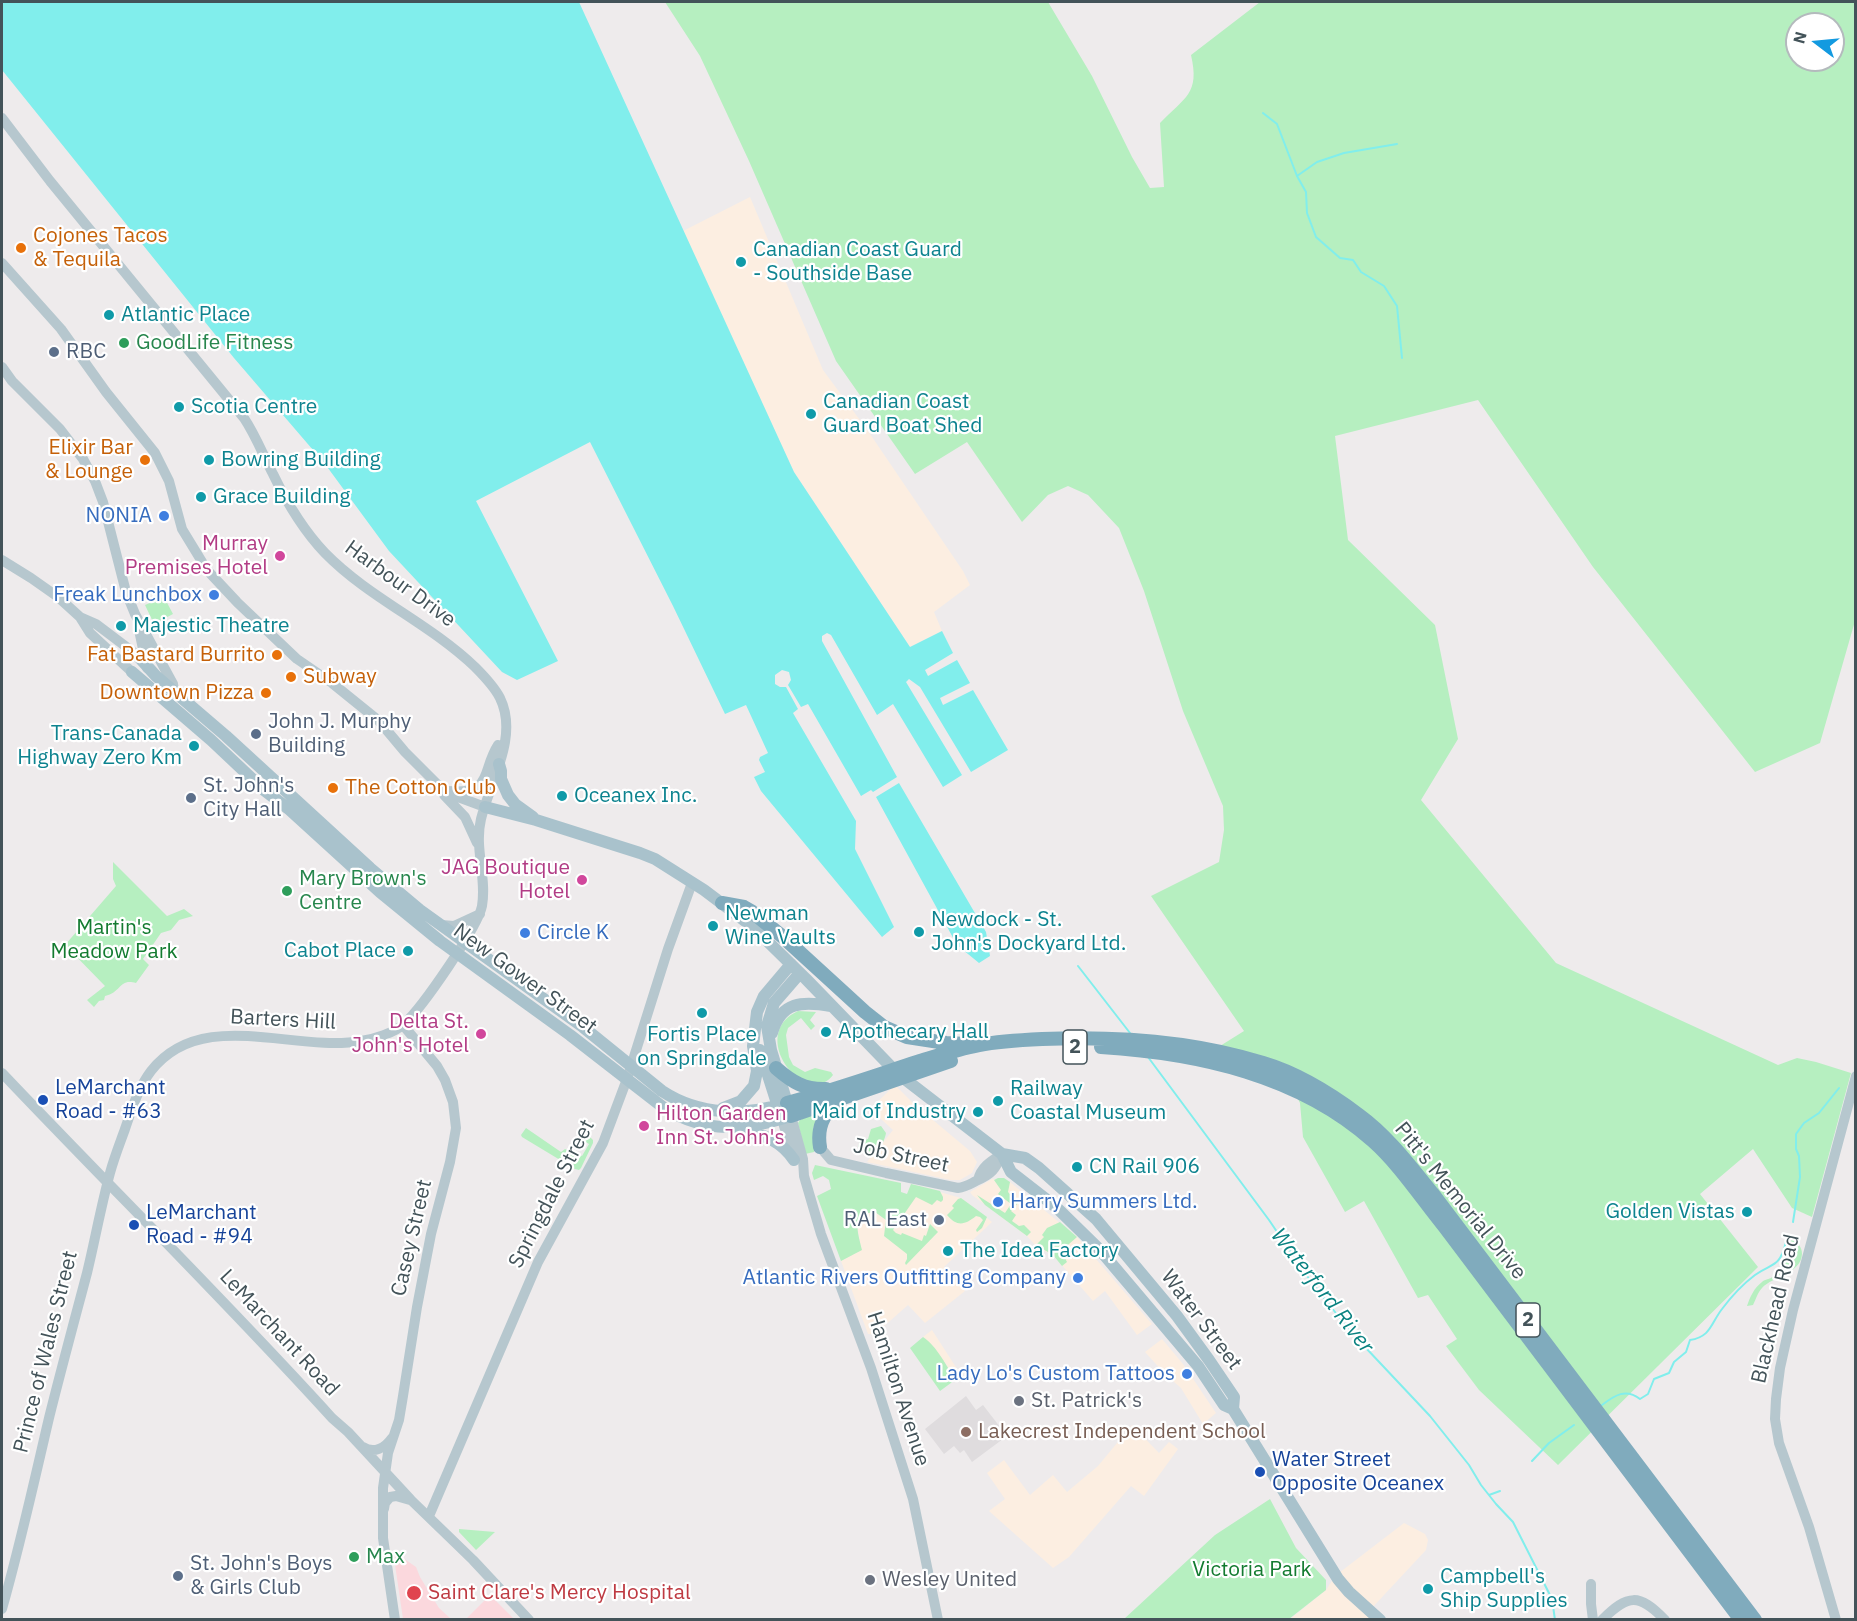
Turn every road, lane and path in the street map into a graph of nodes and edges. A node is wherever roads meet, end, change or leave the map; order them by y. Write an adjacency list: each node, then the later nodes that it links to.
1 (2, 118): 12 (street, Harbour Drive)
2 (2, 263): 14 (street)
3 (2, 367): 5 (street)
4 (2, 560): 6 (street)
5 (135, 614): 8 (street); 11 (street)
6 (80, 617): 7 (street); 9 (street)
7 (137, 655): 8 (main road, New Gower Street)
8 (147, 667): 10 (street); 11 (main road, New Gower Street)
9 (132, 672): 10 (main road, New Gower Street)
10 (154, 691): 22 (main road, New Gower Street)
11 (174, 691): 21 (main road, New Gower Street)
12 (505, 739): 13 (street, Harbour Drive); 14 (street)
13 (499, 764): 15 (street, Harbour Drive); 16 (main road)
14 (444, 790): 15 (street); 17 (street)
15 (485, 807): 16 (main road); 17 (street, Harbour Drive)
16 (536, 820): 18 (main road)
17 (480, 846): 20 (street)
18 (692, 883): 19 (main road); 31 (street, Springdale Street)
19 (722, 903): 23 (main road); 28 (highway)
20 (480, 914): 21 (street); 22 (street, Barters Hill)
21 (441, 925): 22 (main road, New Gower Street)
22 (460, 947): 25 (street, Barters Hill); 31 (main road, New Gower Street)
23 (796, 968): 24 (main road); 26 (main road); 27 (main road)
24 (831, 1006): 27 (main road); 38 (main road)
25 (403, 1025): 41 (street, Barters Hill); 43 (street, Casey Street)
26 (755, 1031): 34 (main road); 35 (main road)
27 (769, 1043): 29 (main road)
28 (979, 1045): 33 (highway, Pitt's Memorial Drive / 2); 61 (highway, Pitt's Memorial Drive / 2)
29 (776, 1068): 33 (highway); 35 (main road)
30 (2, 1073): 41 (street, LeMarchant Road)
31 (629, 1073): 34 (main road, New Gower Street); 36 (main road, New Gower Street); 48 (street, Springdale Street)
32 (1856, 1076): 62 (street, Blackhead Road)
33 (843, 1092): 35 (highway, Pitt's Memorial Drive / 2); 37 (highway); 60 (highway, Pitt's Memorial Drive / 2)
34 (714, 1110): 35 (main road, New Gower Street)
35 (784, 1111): 36 (main road, New Gower Street); 39 (street, Hamilton Avenue); 40 (street, Hamilton Avenue)
36 (723, 1128): 39 (main road)
37 (820, 1147): 38 (street, Job Street)
38 (1002, 1154): 42 (main road, Water Street); 42 (main road, Water Street)
39 (794, 1160): 40 (street, Hamilton Avenue)
40 (804, 1176): 55 (street, Hamilton Avenue)
41 (108, 1183): 44 (street, LeMarchant Road); 49 (street, Prince of Wales Street)
42 (1233, 1409): 56 (main road)
43 (392, 1437): 44 (street); 45 (street, Casey Street)
44 (362, 1447): 45 (street, LeMarchant Road)
45 (386, 1473): 46 (street, LeMarchant Road); 47 (street, Casey Street)
46 (411, 1500): 47 (street); 48 (street, LeMarchant Road)
47 (382, 1512): 53 (street, Casey Street)
48 (429, 1516): 54 (street, LeMarchant Road)
49 (15, 1565): 50 (street, Prince of Wales Street); 52 (street, Prince of Wales Street)
50 (2, 1583)
51 (1591, 1584): 57 (street)
52 (2, 1610)
53 (395, 1620)
54 (529, 1620)
55 (938, 1620)
56 (1380, 1620)
57 (1593, 1620)
58 (1602, 1620): 59 (street)
59 (1665, 1620)
60 (1741, 1620)
61 (1755, 1620)
62 (1836, 1620)

